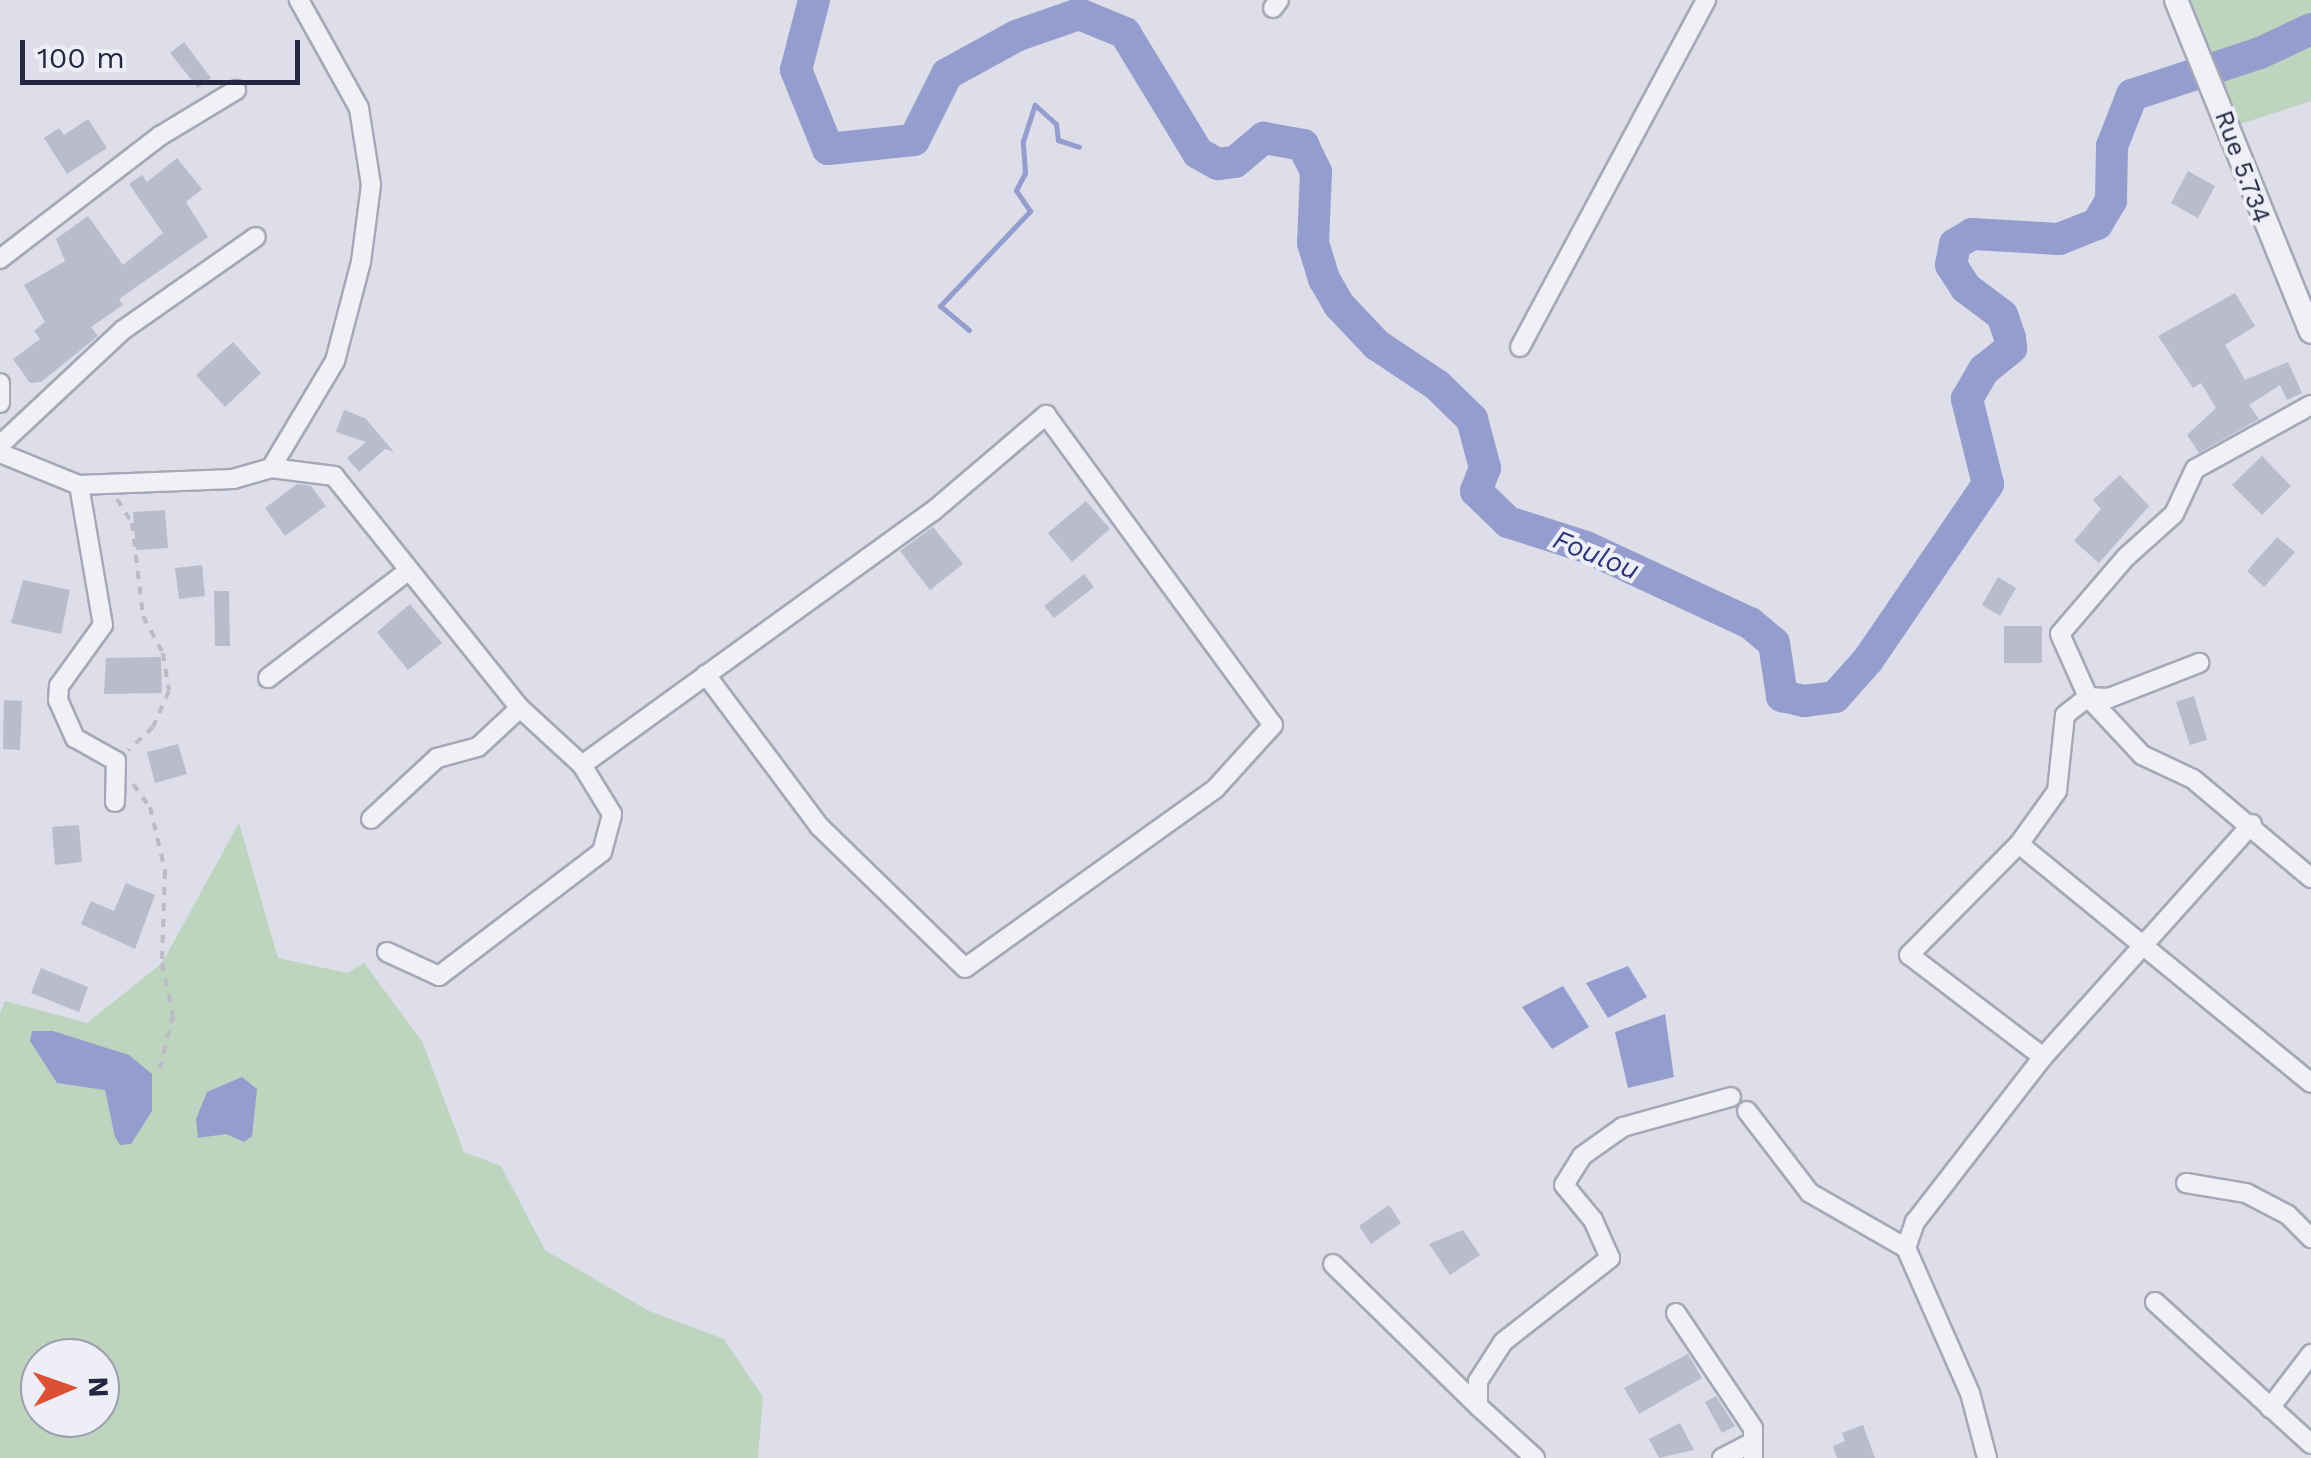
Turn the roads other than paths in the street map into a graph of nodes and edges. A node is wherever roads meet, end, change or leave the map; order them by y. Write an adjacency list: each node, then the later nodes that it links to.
1 (299, 0): 13 (street)
2 (1706, 0): 8 (street)
3 (2176, 0): 7 (street, Rue 5.734)
4 (236, 90): 6 (street)
5 (256, 237): 12 (street)
6 (0, 259)
7 (2311, 332)
8 (1520, 346)
9 (0, 383): 10 (street)
10 (0, 403)
11 (2311, 405): 19 (street)
12 (0, 449): 14 (street)
13 (271, 468): 14 (street); 15 (street)
14 (79, 485): 22 (street)
15 (408, 571): 18 (street); 20 (street)
16 (2199, 663): 19 (street)
17 (706, 675): 17 (street); 21 (street)
18 (268, 678)
19 (2088, 697): 24 (street); 25 (street)
20 (520, 708): 21 (street); 23 (street)
21 (582, 765): 28 (street)
22 (115, 802)
23 (371, 819)
24 (2252, 824): 26 (street); 27 (street)
25 (2019, 844): 27 (street); 29 (street)
26 (2311, 878)
27 (2138, 944): 29 (street); 30 (street)
28 (387, 952)
29 (2043, 1057): 35 (street)
30 (2311, 1083)
31 (1731, 1097): 40 (street)
32 (1746, 1112): 35 (street)
33 (2186, 1184): 34 (street)
34 (2311, 1238)
35 (1906, 1248): 46 (street)
36 (1333, 1264): 40 (street)
37 (2155, 1302): 41 (street)
38 (1676, 1313): 43 (street)
39 (2311, 1354): 41 (street)
40 (1478, 1406): 44 (street)
41 (2270, 1408): 42 (street)
42 (2311, 1444)
43 (1750, 1451): 45 (street)
44 (1535, 1458)
45 (1722, 1458)
46 (1988, 1458)

